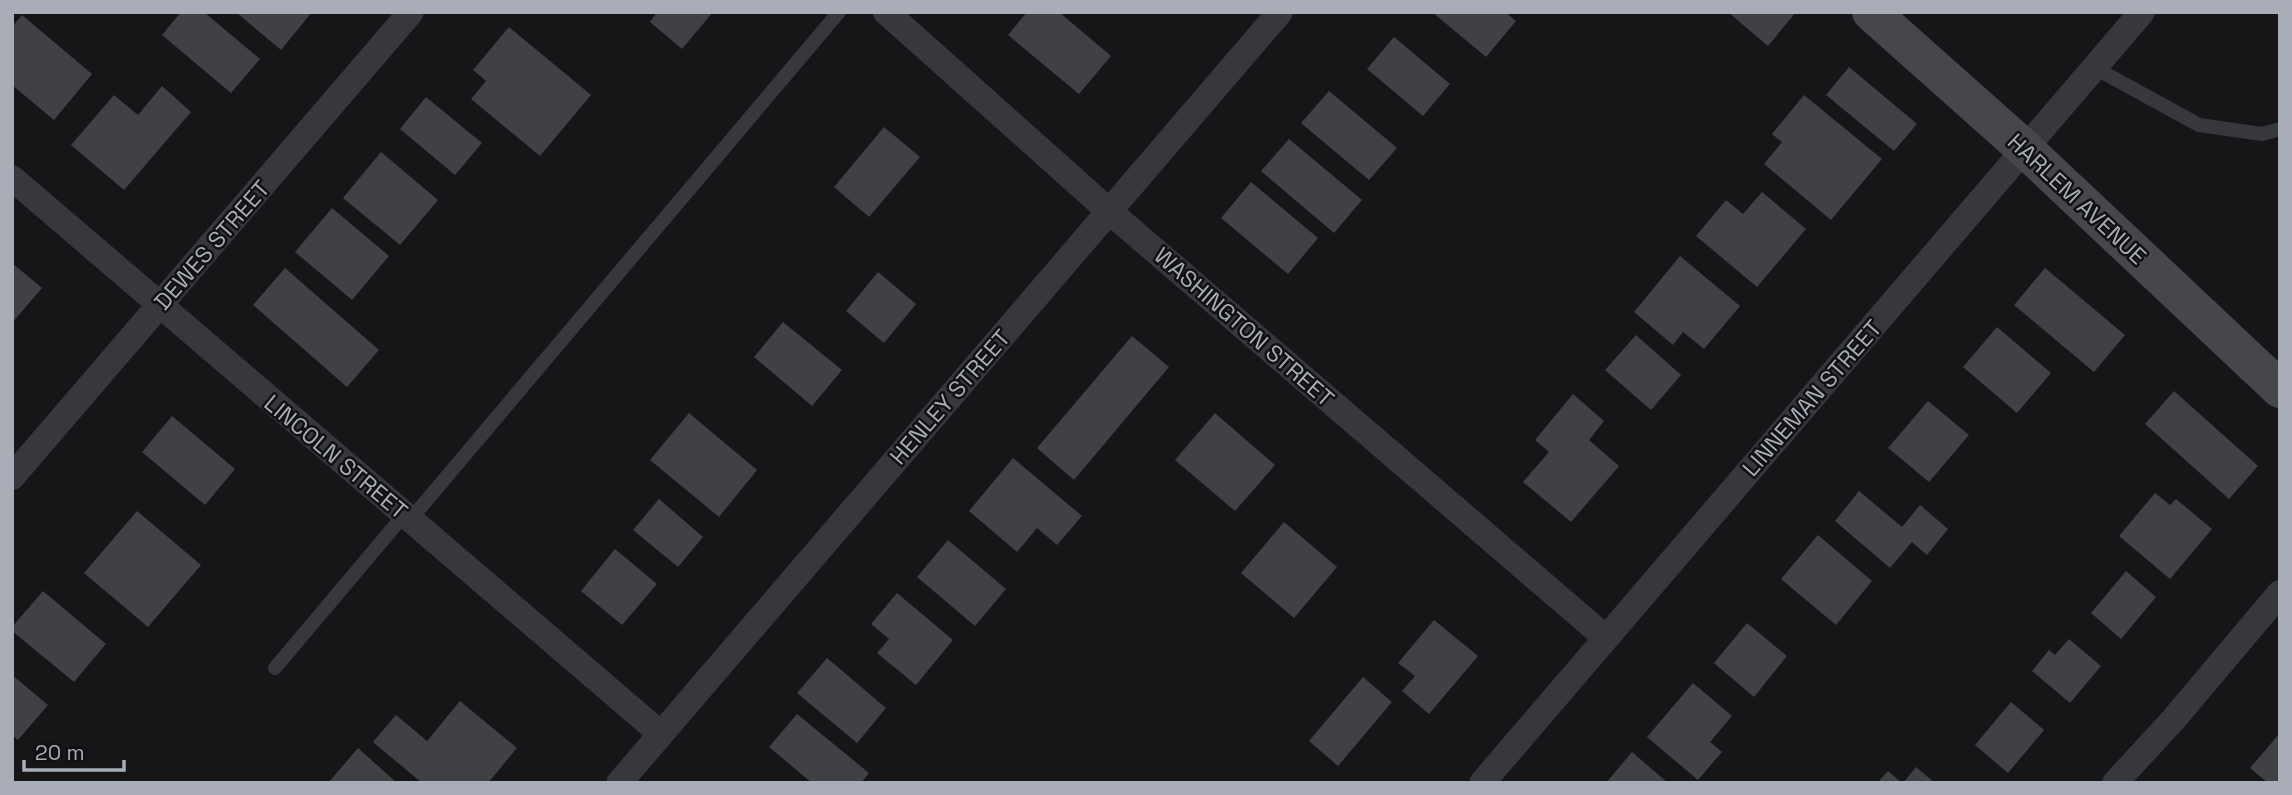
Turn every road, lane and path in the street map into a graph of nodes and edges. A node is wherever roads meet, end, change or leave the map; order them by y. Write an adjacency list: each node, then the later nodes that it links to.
1 (411, 12): 12 (street, DEWES STREET)
2 (839, 12): 15 (lane)
3 (886, 12): 11 (street, WASHINGTON STREET)
4 (1280, 12): 11 (street, HENLEY STREET)
5 (1871, 12): 9 (main road, HARLEM AVENUE)
6 (2142, 12): 7 (street, LINNEMAN STREET)
7 (2095, 68): 8 (lane); 9 (street, LINNEMAN STREET)
8 (2280, 129)
9 (2025, 149): 13 (main road, HARLEM AVENUE); 17 (street, LINNEMAN STREET)
10 (12, 178): 12 (street, LINCOLN STREET)
11 (1109, 211): 17 (street, WASHINGTON STREET); 19 (street, HENLEY STREET)
12 (159, 306): 14 (street, DEWES STREET); 15 (street, LINCOLN STREET)
13 (2280, 389)
14 (12, 477)
15 (407, 517): 18 (lane); 19 (street, LINCOLN STREET)
16 (2280, 593): 22 (street)
17 (1606, 638): 21 (street, LINNEMAN STREET)
18 (275, 668)
19 (661, 734): 20 (street, HENLEY STREET)
20 (620, 783)
21 (1482, 783)
22 (2115, 783)

